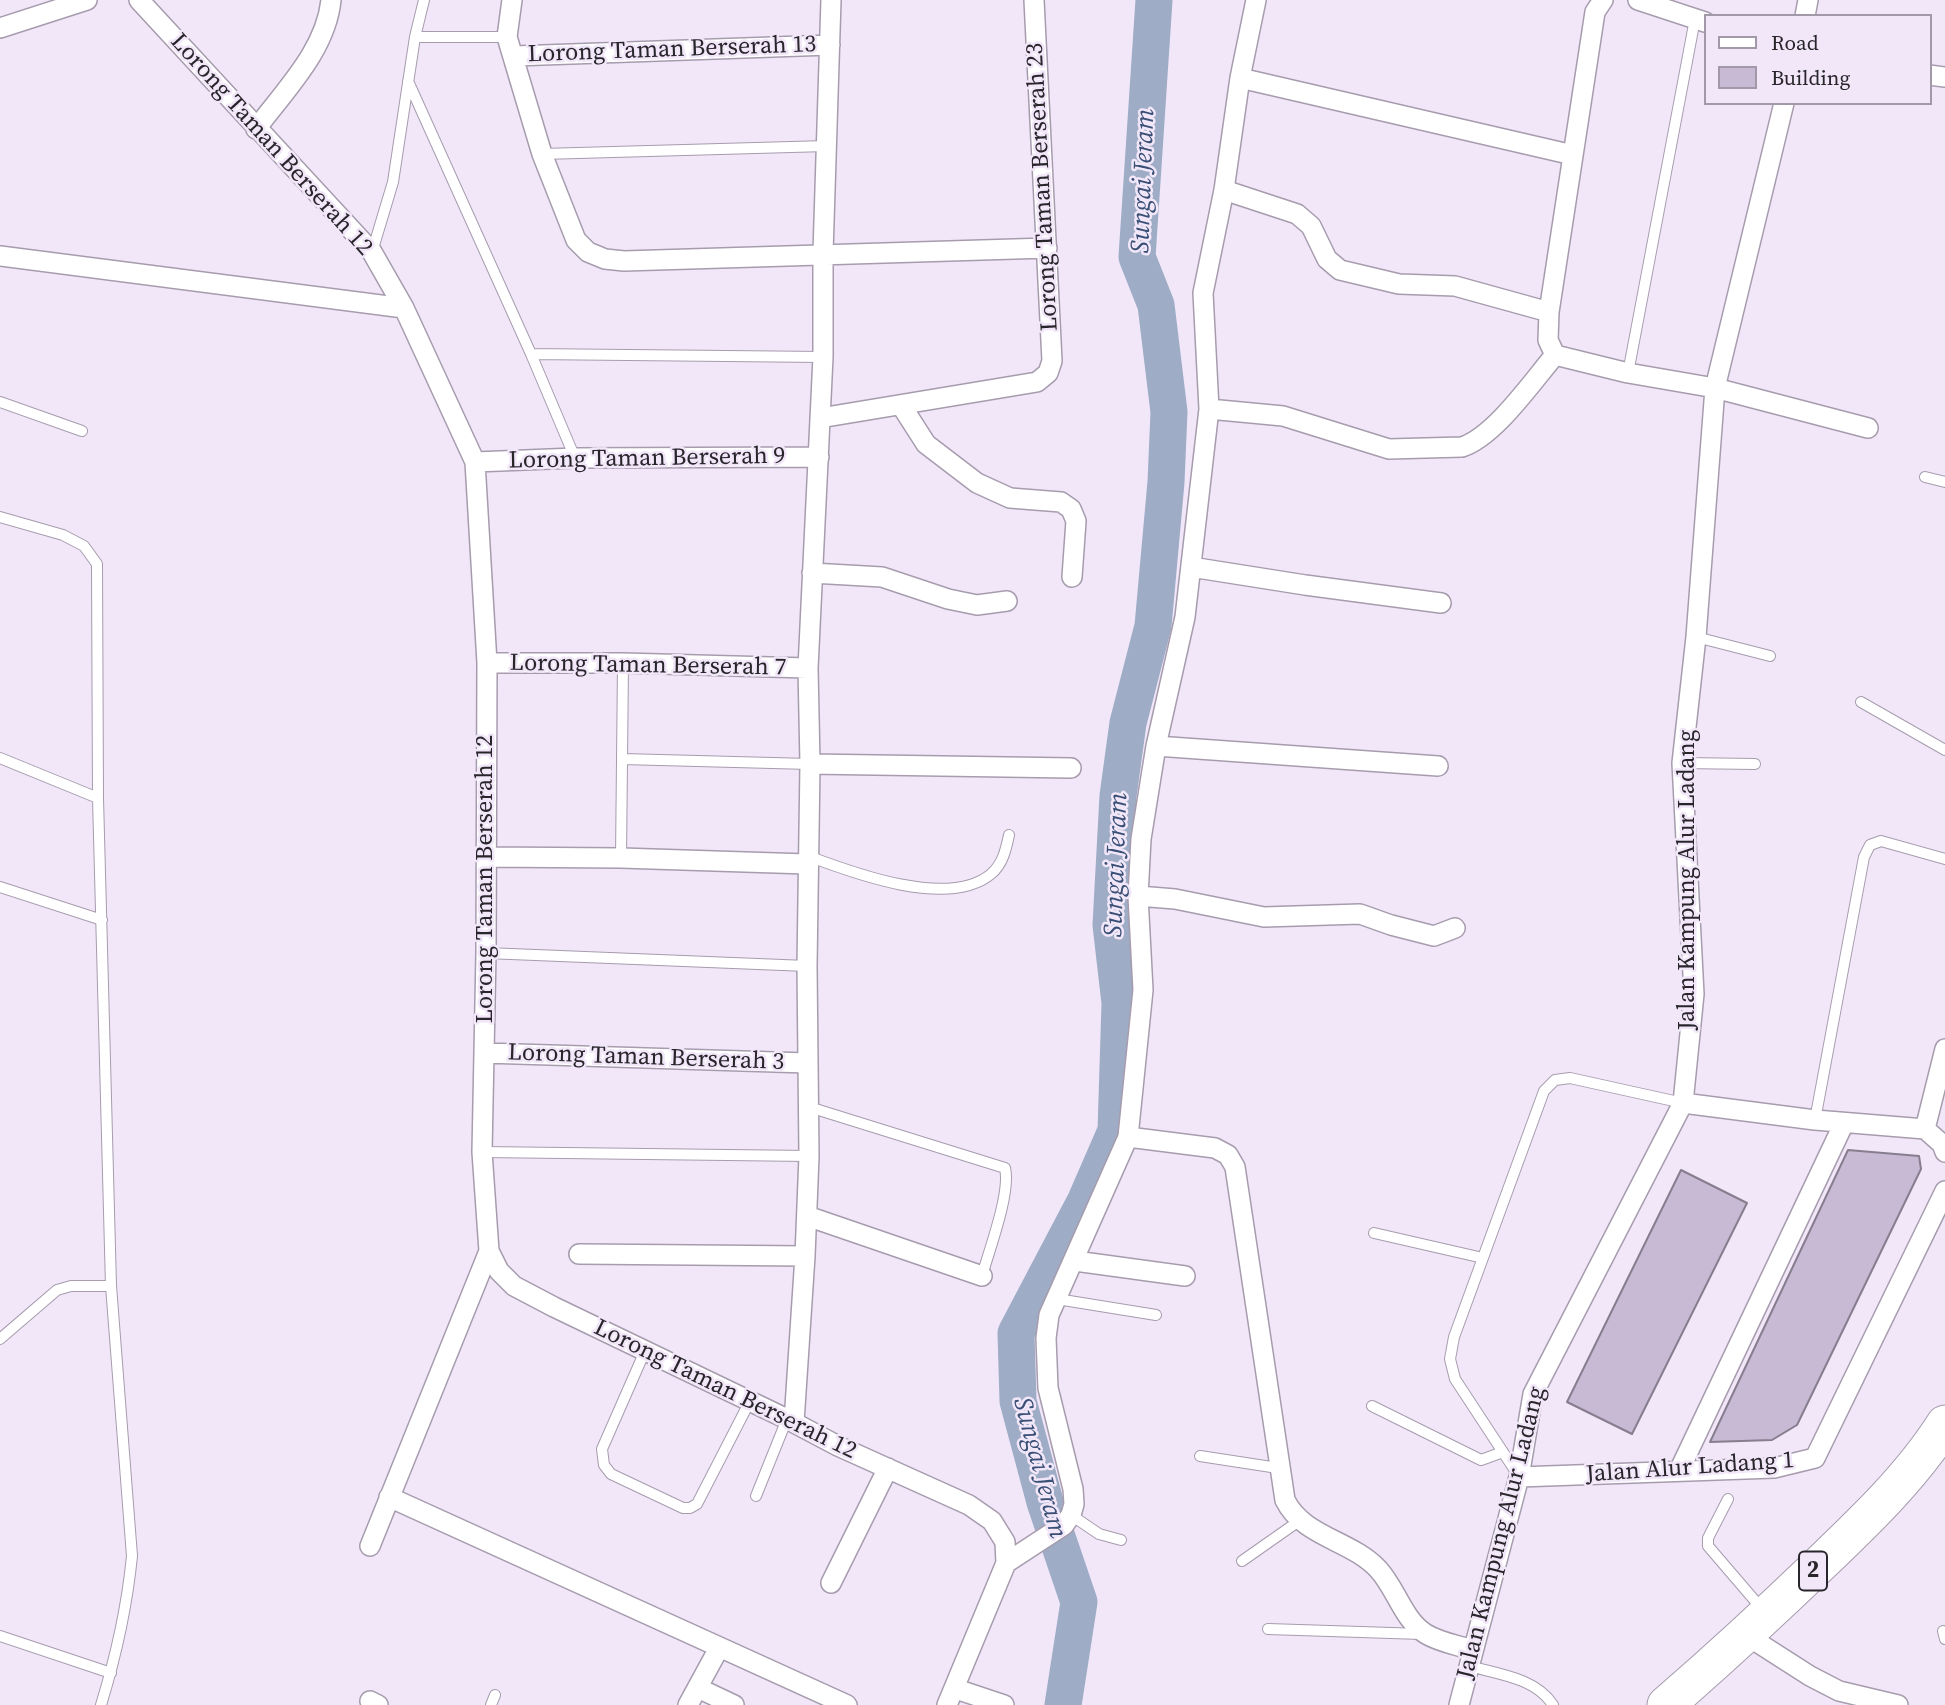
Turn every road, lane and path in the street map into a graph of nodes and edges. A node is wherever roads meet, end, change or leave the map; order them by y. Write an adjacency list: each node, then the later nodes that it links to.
1 (87, 0): 12 (street)
2 (139, 0): 19 (street, Lorong Taman Berserah 12)
3 (331, 0): 19 (street)
4 (424, 0): 13 (lane)
5 (512, 0): 15 (street)
6 (831, 0): 14 (street)
7 (1034, 0): 24 (street, Lorong Taman Berserah 23)
8 (1256, 0): 16 (street)
9 (1603, 0): 22 (street)
10 (1639, 0): 11 (street)
11 (1700, 20): 33 (lane)
12 (0, 28)
13 (415, 37): 15 (lane); 17 (lane)
14 (830, 45): 15 (street, Lorong Taman Berserah 13); 20 (street)
15 (511, 47): 21 (street)
16 (1240, 78): 22 (street); 23 (street)
17 (408, 81): 25 (lane); 30 (lane)
18 (1784, 105): 34 (street, Jalan Kampung Alur Ladang)
19 (256, 129): 25 (street, Lorong Taman Berserah 12)
20 (827, 146): 21 (lane); 26 (street)
21 (542, 154): 26 (street)
22 (1573, 155): 29 (street)
23 (1224, 190): 29 (street); 37 (street)
24 (1048, 248): 26 (street); 36 (street, Lorong Taman Berserah 23)
25 (372, 252): 28 (street, Lorong Taman Berserah 12)
26 (823, 253): 32 (street)
27 (0, 256): 28 (street)
28 (404, 308): 43 (street, Lorong Taman Berserah 12)
29 (1549, 312): 31 (street)
30 (531, 354): 32 (lane); 42 (lane)
31 (1555, 355): 33 (street); 37 (street)
32 (823, 357): 38 (street)
33 (1628, 373): 34 (street)
34 (1715, 387): 39 (street); 52 (street, Jalan Kampung Alur Ladang)
35 (0, 402): 40 (lane)
36 (901, 405): 38 (street); 49 (street)
37 (1209, 410): 47 (street)
38 (820, 418): 41 (street)
39 (1868, 428)
40 (82, 431)
41 (819, 457): 42 (street, Lorong Taman Berserah 9); 48 (street)
42 (575, 458): 43 (street, Lorong Taman Berserah 9)
43 (475, 462): 54 (street, Lorong Taman Berserah 12)
44 (1925, 477): 45 (lane)
45 (1945, 482)
46 (0, 517): 67 (lane)
47 (1191, 567): 51 (street); 58 (street)
48 (812, 573): 50 (street); 56 (street)
49 (1072, 577)
50 (1007, 601)
51 (1441, 603)
52 (1696, 637): 53 (lane); 63 (street, Jalan Kampung Alur Ladang)
53 (1770, 656)
54 (487, 663): 55 (street, Lorong Taman Berserah 7); 69 (street, Lorong Taman Berserah 12)
55 (623, 663): 56 (street, Lorong Taman Berserah 7); 61 (lane)
56 (808, 668): 62 (street)
57 (1861, 702): 59 (lane)
58 (1157, 746): 65 (street); 74 (street)
59 (1945, 750)
60 (0, 758): 67 (lane)
61 (622, 759): 62 (lane); 70 (lane)
62 (810, 764): 66 (street); 72 (street)
63 (1682, 764): 64 (lane); 82 (street, Jalan Kampung Alur Ladang)
64 (1755, 764)
65 (1438, 766)
66 (1071, 768)
67 (98, 798): 75 (lane)
68 (1009, 835): 72 (lane)
69 (486, 857): 70 (street); 77 (street, Lorong Taman Berserah 12)
70 (621, 858): 72 (street)
71 (1945, 859): 84 (lane)
72 (807, 860): 78 (street)
73 (0, 887): 75 (lane)
74 (1138, 896): 76 (street); 87 (street)
75 (102, 920): 101 (lane)
76 (1455, 928)
77 (486, 953): 78 (lane); 80 (street, Lorong Taman Berserah 12)
78 (807, 966): 81 (street)
79 (1945, 1049): 86 (street)
80 (485, 1053): 81 (street, Lorong Taman Berserah 3); 88 (street, Lorong Taman Berserah 12)
81 (807, 1063): 83 (street)
82 (1684, 1103): 84 (street); 97 (lane); 115 (street, Jalan Kampung Alur Ladang)
83 (809, 1107): 90 (street); 99 (lane)
84 (1815, 1120): 85 (street)
85 (1844, 1123): 86 (street); 114 (street)
86 (1925, 1129): 89 (street)
87 (1128, 1137): 98 (street); 113 (street)
88 (482, 1152): 90 (lane); 94 (street, Lorong Taman Berserah 12)
89 (1945, 1152)
90 (809, 1156): 92 (street)
91 (1945, 1191): 114 (street, Jalan Alur Ladang 1)
92 (807, 1216): 96 (street); 99 (street)
93 (1374, 1233): 97 (lane)
94 (489, 1251): 105 (street, Lorong Taman Berserah 12); 117 (street)
95 (579, 1254): 96 (street)
96 (805, 1256): 108 (street)
97 (1483, 1258): 110 (lane)
98 (1075, 1261): 100 (street); 102 (street)
99 (982, 1276)
100 (1185, 1276)
101 (111, 1286): 104 (lane); 132 (lane)
102 (1056, 1299): 103 (lane); 119 (street)
103 (1156, 1315)
104 (0, 1339)
105 (645, 1351): 106 (street, Lorong Taman Berserah 12); 106 (lane)
106 (750, 1401): 108 (street, Lorong Taman Berserah 12)
107 (1372, 1406): 110 (lane)
108 (790, 1420): 112 (street, Lorong Taman Berserah 12); 116 (lane)
109 (1945, 1424): 126 (highway, 2)
110 (1503, 1452): 115 (lane)
111 (1200, 1456): 113 (lane)
112 (888, 1468): 124 (street, Lorong Taman Berserah 12); 125 (street)
113 (1278, 1468): 120 (street)
114 (1679, 1471): 115 (street, Jalan Alur Ladang 1)
115 (1519, 1477): 131 (street, Jalan Kampung Alur Ladang)
116 (756, 1496)
117 (389, 1497): 122 (street); 130 (street)
118 (1728, 1499): 126 (lane)
119 (1068, 1520): 121 (lane); 124 (street)
120 (1299, 1521): 123 (lane); 128 (street)
121 (1121, 1540)
122 (370, 1546)
123 (1242, 1561)
124 (1006, 1563): 134 (street)
125 (831, 1583)
126 (1756, 1625): 141 (highway, 2); 142 (street)
127 (1268, 1629): 128 (lane)
128 (1426, 1634): 131 (street)
129 (0, 1636): 132 (lane)
130 (719, 1648): 133 (street); 137 (street)
131 (1470, 1658): 139 (street, Jalan Kampung Alur Ladang); 140 (lane)
132 (111, 1673): 135 (lane)
133 (693, 1697): 136 (street)
134 (952, 1697): 138 (street)
135 (101, 1705)
136 (734, 1705)
137 (847, 1705)
138 (1004, 1705)
139 (1459, 1705)
140 (1553, 1705)
141 (1666, 1705)
142 (1898, 1705)

